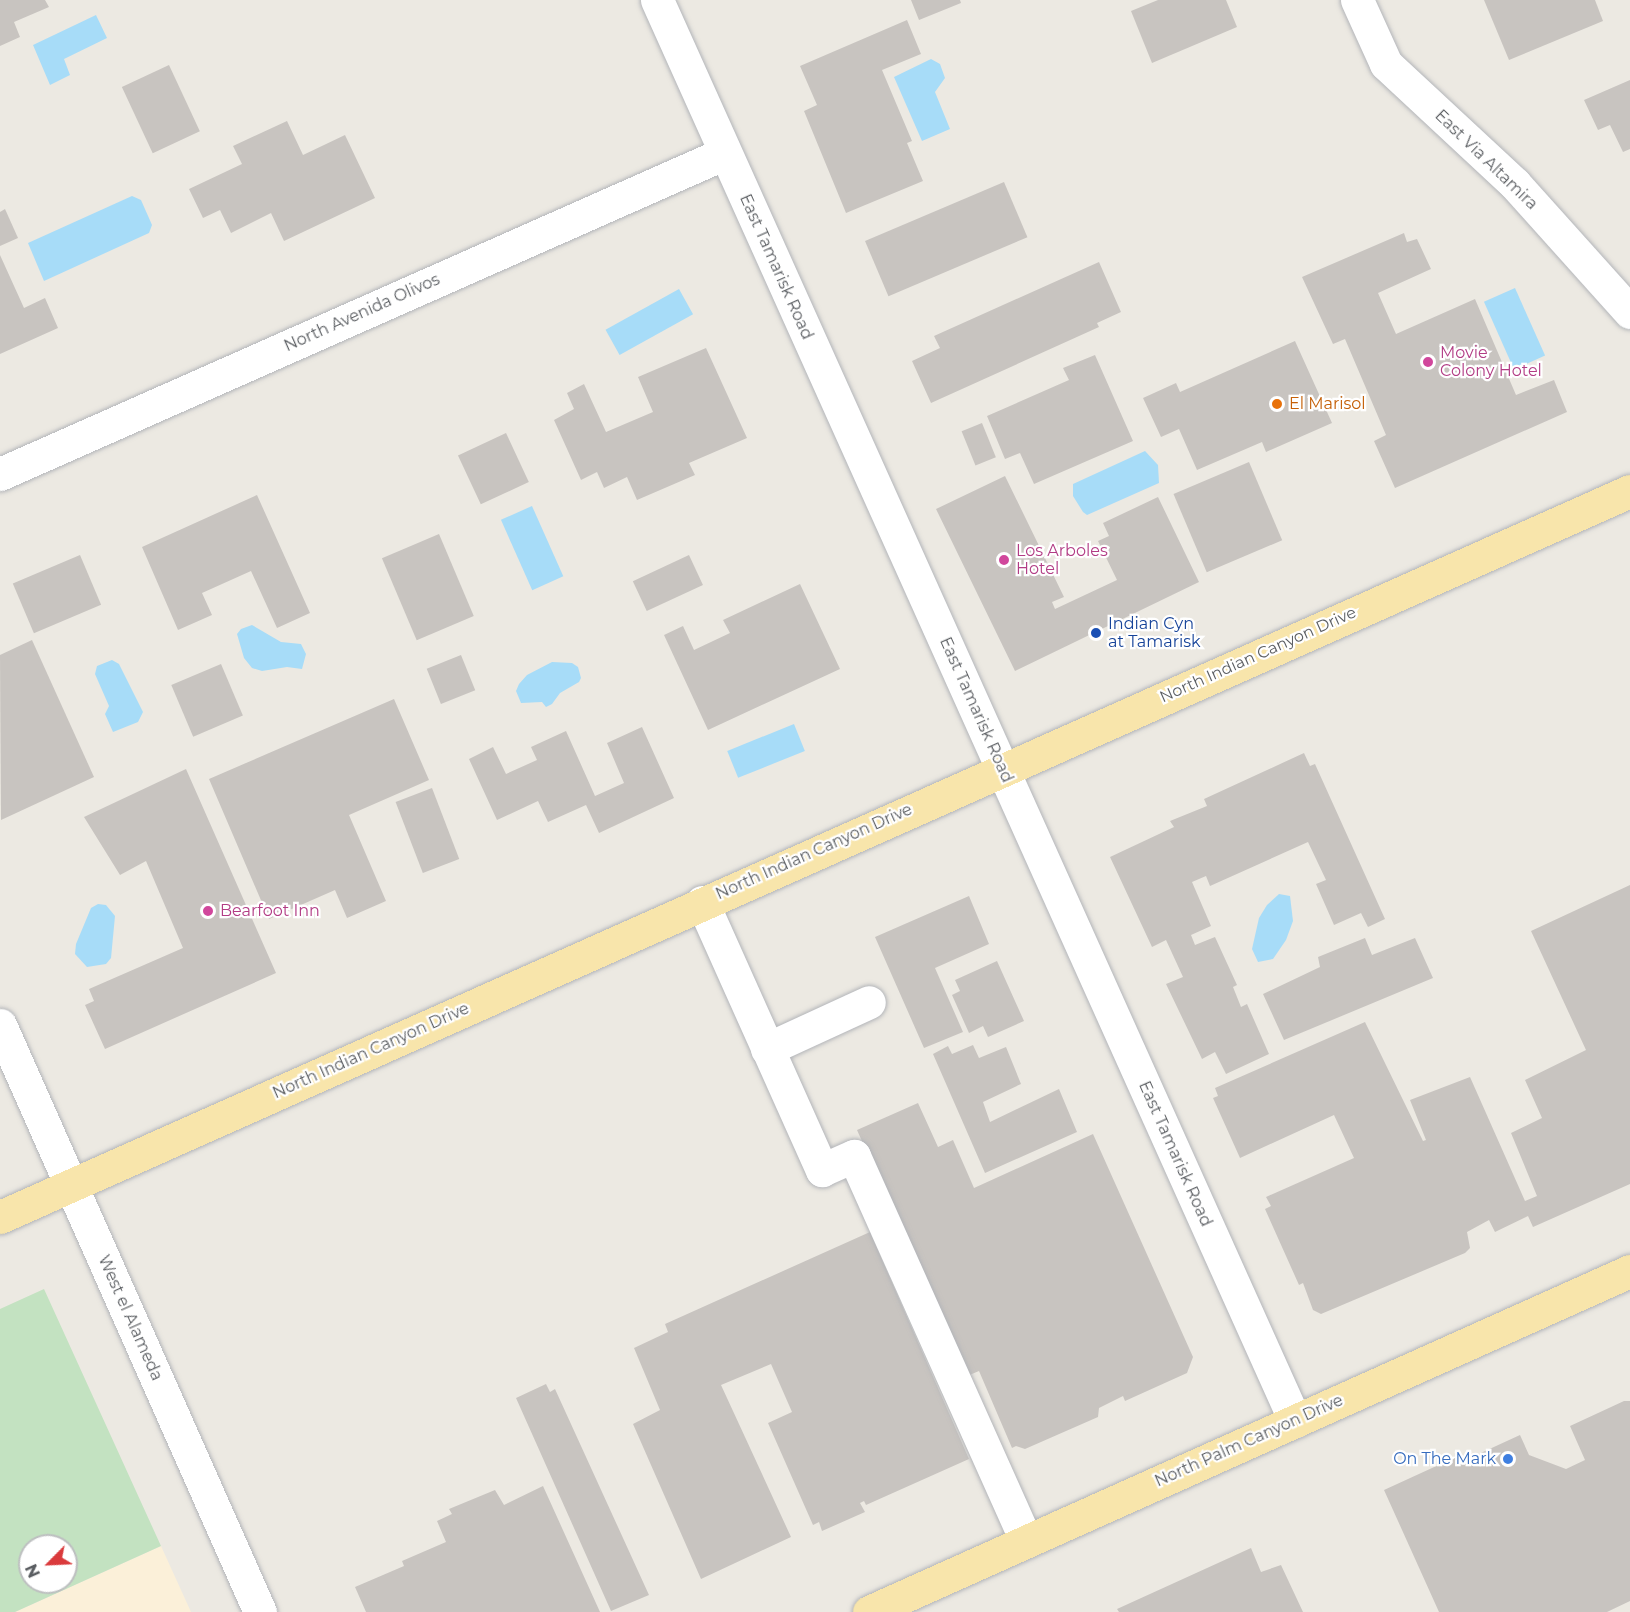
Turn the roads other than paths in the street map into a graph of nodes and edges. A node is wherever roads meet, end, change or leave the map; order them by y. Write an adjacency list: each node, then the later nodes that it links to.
1 (657, 0): 3 (street, East Tamarisk Road)
2 (1357, 0): 4 (street, East Via Altamira)
3 (725, 153): 5 (street, North Avenida Olivos); 7 (street, East Tamarisk Road)
4 (1630, 312)
5 (0, 474)
6 (1630, 491): 7 (main road, North Indian Canyon Drive)
7 (1002, 768): 8 (main road, North Indian Canyon Drive); 15 (street, East Tamarisk Road)
8 (702, 902): 11 (street); 12 (main road, North Indian Canyon Drive)
9 (869, 1002): 11 (street)
10 (0, 1025): 12 (street, West el Alameda)
11 (767, 1049): 16 (street)
12 (71, 1185): 13 (main road, North Indian Canyon Drive); 17 (street, West el Alameda)
13 (0, 1217)
14 (1630, 1271): 15 (main road, North Palm Canyon Drive)
15 (1295, 1421): 16 (main road, North Palm Canyon Drive)
16 (1026, 1541): 18 (main road, North Palm Canyon Drive)
17 (260, 1612)
18 (869, 1612)

